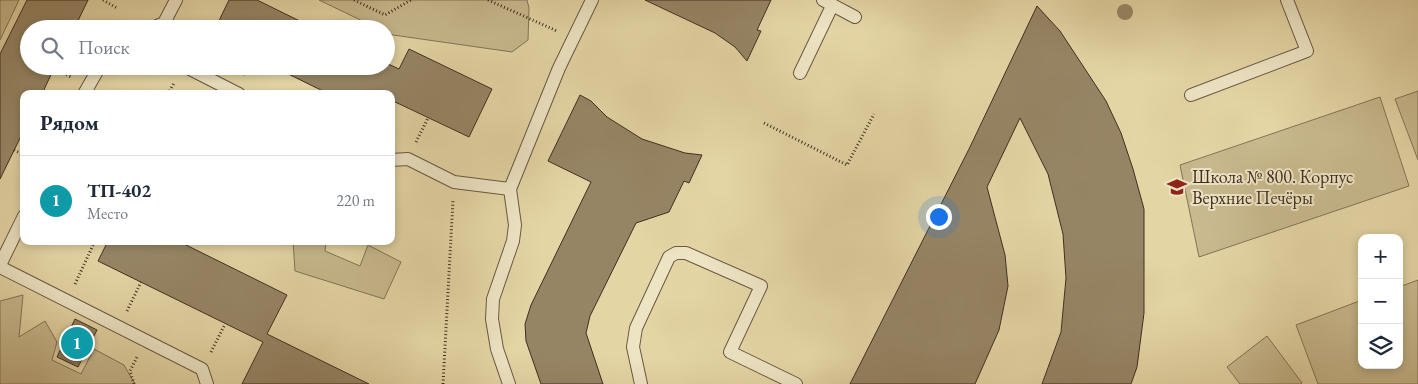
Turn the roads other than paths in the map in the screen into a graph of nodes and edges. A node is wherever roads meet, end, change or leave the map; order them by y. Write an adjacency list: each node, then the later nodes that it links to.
1 (176, 0): 6 (lane)
2 (592, 0): 14 (lane)
3 (1287, 0): 12 (lane)
4 (827, 3): 5 (lane); 7 (lane)
5 (855, 17)
6 (168, 20)
7 (800, 73)
8 (95, 75): 10 (lane)
9 (202, 75): 11 (lane)
10 (86, 90)
11 (232, 90)
12 (1192, 95)
13 (395, 160): 14 (lane)
14 (510, 189): 18 (lane)
15 (20, 224): 16 (lane)
16 (0, 266): 17 (lane)
17 (207, 384)
18 (509, 384)
19 (641, 384): 20 (lane)
20 (796, 384)

